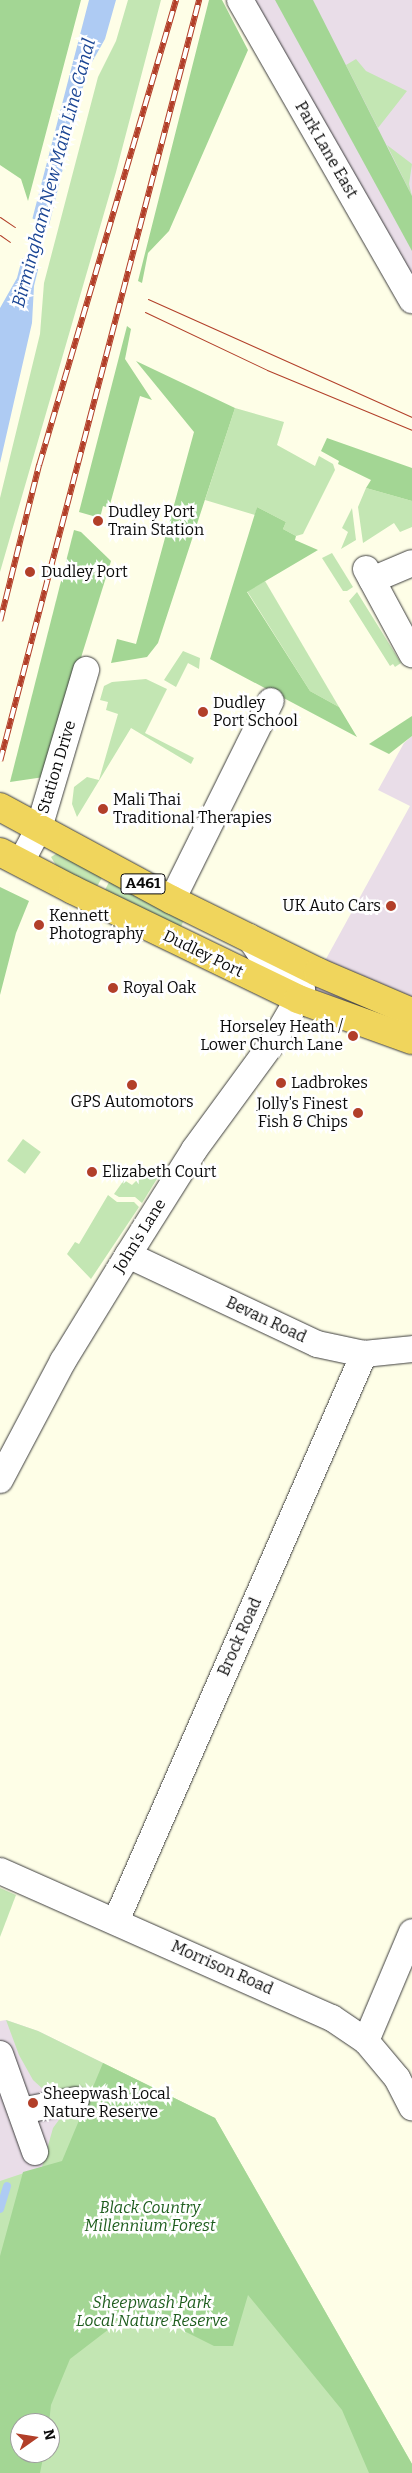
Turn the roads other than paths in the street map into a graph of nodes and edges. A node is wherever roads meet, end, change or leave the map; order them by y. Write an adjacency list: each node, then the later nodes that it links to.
1 (240, 0): 2 (street, Park Lane East)
2 (412, 300)
3 (412, 563): 4 (street)
4 (412, 654)
5 (86, 670): 8 (street, Station Drive)
6 (270, 701): 10 (street)
7 (0, 807): 8 (highway, A461)
8 (39, 828): 9 (street, Station Drive); 10 (highway, A461)
9 (11, 857): 12 (highway, Dudley Port / A461)
10 (172, 900): 11 (highway, A461)
11 (249, 937): 12 (street); 13 (highway, A461)
12 (298, 999): 14 (highway, Dudley Port / A461); 15 (street, John's Lane)
13 (412, 1012)
14 (412, 1040)
15 (128, 1255): 17 (street, Bevan Road); 18 (street, John's Lane)
16 (412, 1349): 17 (street, Bevan Road)
17 (364, 1354): 20 (street, Brock Road)
18 (0, 1480)
19 (0, 1871): 20 (street, Morrison Road)
20 (116, 1921): 22 (street, Morrison Road)
21 (412, 1932): 22 (street)
22 (366, 2041): 25 (street, Morrison Road)
23 (0, 2054): 26 (street)
24 (76, 2100): 26 (street)
25 (412, 2107)
26 (21, 2111): 27 (street)
27 (35, 2152)

